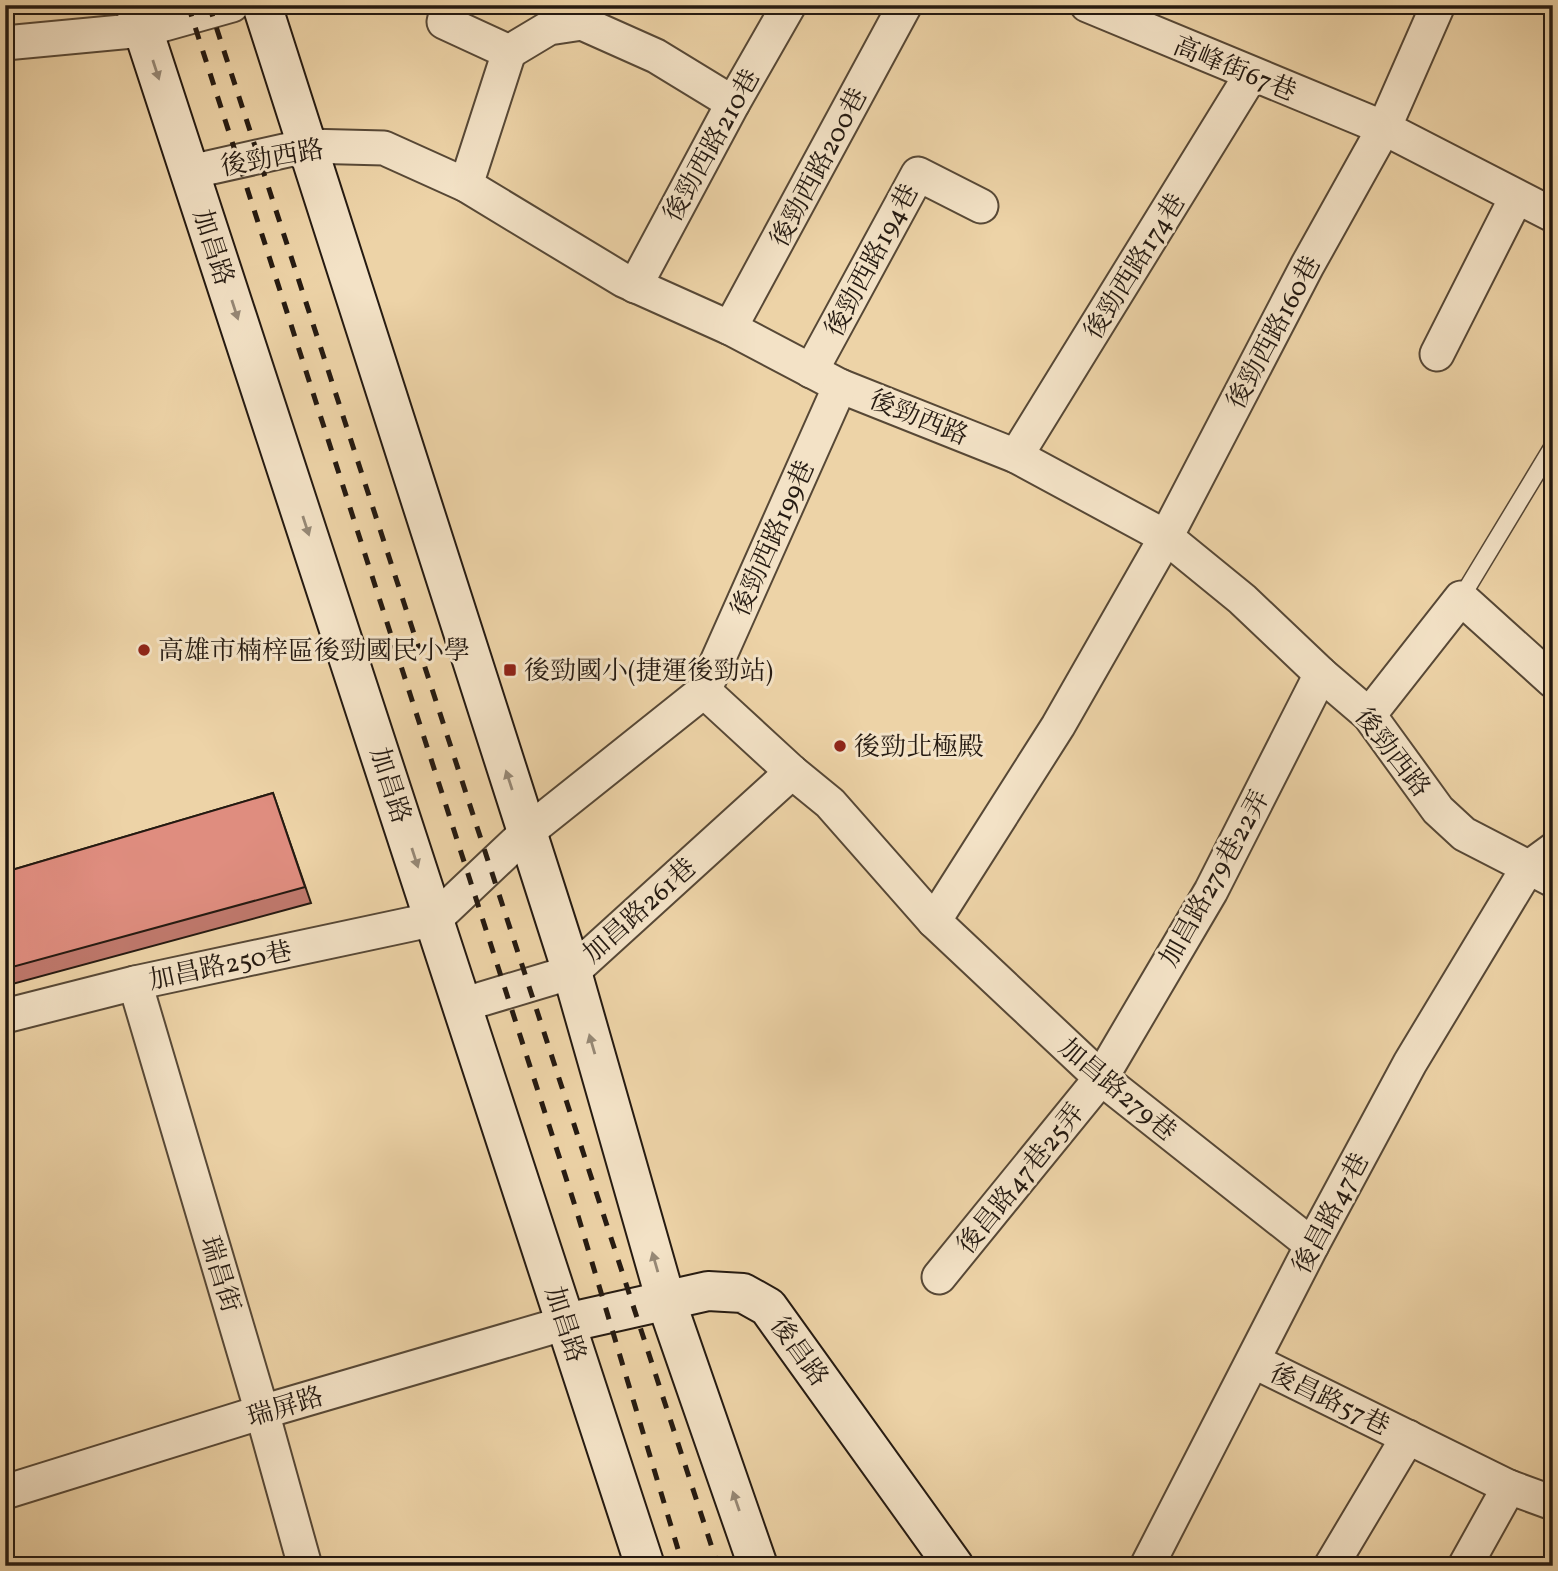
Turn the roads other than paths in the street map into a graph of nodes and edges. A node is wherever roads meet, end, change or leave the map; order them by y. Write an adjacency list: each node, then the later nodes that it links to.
1 (232, 5): 8 (street)
2 (262, 5): 14 (street)
3 (449, 5): 10 (street)
4 (789, 5): 12 (street, 後勁西路210巷)
5 (905, 5): 21 (street, 後勁西路200巷)
6 (1087, 5): 11 (street, 高峰街67巷)
7 (1438, 5): 13 (street, 後勁西路160巷)
8 (139, 18): 9 (street); 15 (street, 加昌路, one-way to 15)
9 (5, 43)
10 (509, 52): 12 (street); 16 (street)
11 (1251, 75): 13 (street, 高峰街67巷); 26 (street, 後勁西路174巷)
12 (733, 103): 20 (street, 後勁西路210巷)
13 (1384, 128): 17 (street, 高峰街67巷); 27 (street, 後勁西路160巷)
14 (306, 146): 15 (street, 後勁西路); 16 (street, 後勁西路); 34 (street, one-way to 14)
15 (190, 172): 36 (street, 加昌路, one-way to 36)
16 (466, 185): 20 (street, 後勁西路)
17 (1516, 198): 19 (street, 高峰街67巷); 22 (street)
18 (981, 206): 23 (street, 後勁西路194巷)
19 (1553, 215)
20 (635, 286): 21 (street, 後勁西路)
21 (730, 328): 23 (street, 後勁西路)
22 (1437, 354)
23 (811, 371): 24 (street, 後勁西路)
24 (840, 386): 26 (street, 後勁西路); 31 (street, 後勁西路199巷)
25 (1553, 446): 28 (lane)
26 (1016, 456): 27 (street, 後勁西路)
27 (1166, 537): 29 (street, 後勁西路); 37 (street)
28 (1461, 598): 30 (street); 32 (street)
29 (1321, 674): 32 (street, 後勁西路); 42 (street, 加昌路279巷22弄)
30 (1553, 681)
31 (704, 691): 33 (street, 加昌路279巷); 34 (street)
32 (1369, 715): 35 (street, 後勁西路)
33 (792, 772): 37 (street, 加昌路279巷); 38 (street, 加昌路261巷)
34 (526, 833): 36 (street); 38 (street)
35 (1544, 867): 43 (street, 後昌路47巷)
36 (435, 919): 39 (street, 加昌路250巷); 40 (street, 加昌路)
37 (934, 921): 42 (street, 加昌路279巷)
38 (572, 972): 40 (street, 加昌路261巷); 45 (street, one-way to 38)
39 (135, 983): 41 (street, 加昌路250巷); 48 (street, 瑞昌街)
40 (462, 1005): 46 (street, 加昌路)
41 (5, 1016)
42 (1101, 1078): 43 (street, 加昌路279巷); 44 (street, 後昌路47巷25弄)
43 (1312, 1245): 47 (street, 後昌路47巷)
44 (939, 1277)
45 (666, 1301): 46 (street, 後昌路); 55 (street, one-way to 45); 56 (street, 後昌路)
46 (566, 1323): 48 (street, 瑞屏路); 54 (street, 加昌路)
47 (1253, 1361): 49 (street, 後昌路57巷); 57 (street, 後昌路47巷)
48 (262, 1412): 51 (street, 瑞屏路); 53 (street, 瑞昌街)
49 (1408, 1437): 50 (street, 後昌路57巷); 58 (street, 後昌路57巷)
50 (1509, 1487): 52 (street, 後昌路57巷); 59 (street)
51 (5, 1492)
52 (1549, 1494)
53 (305, 1566)
54 (645, 1566)
55 (758, 1566)
56 (954, 1566)
57 (1147, 1566)
58 (1331, 1566)
59 (1465, 1566)

